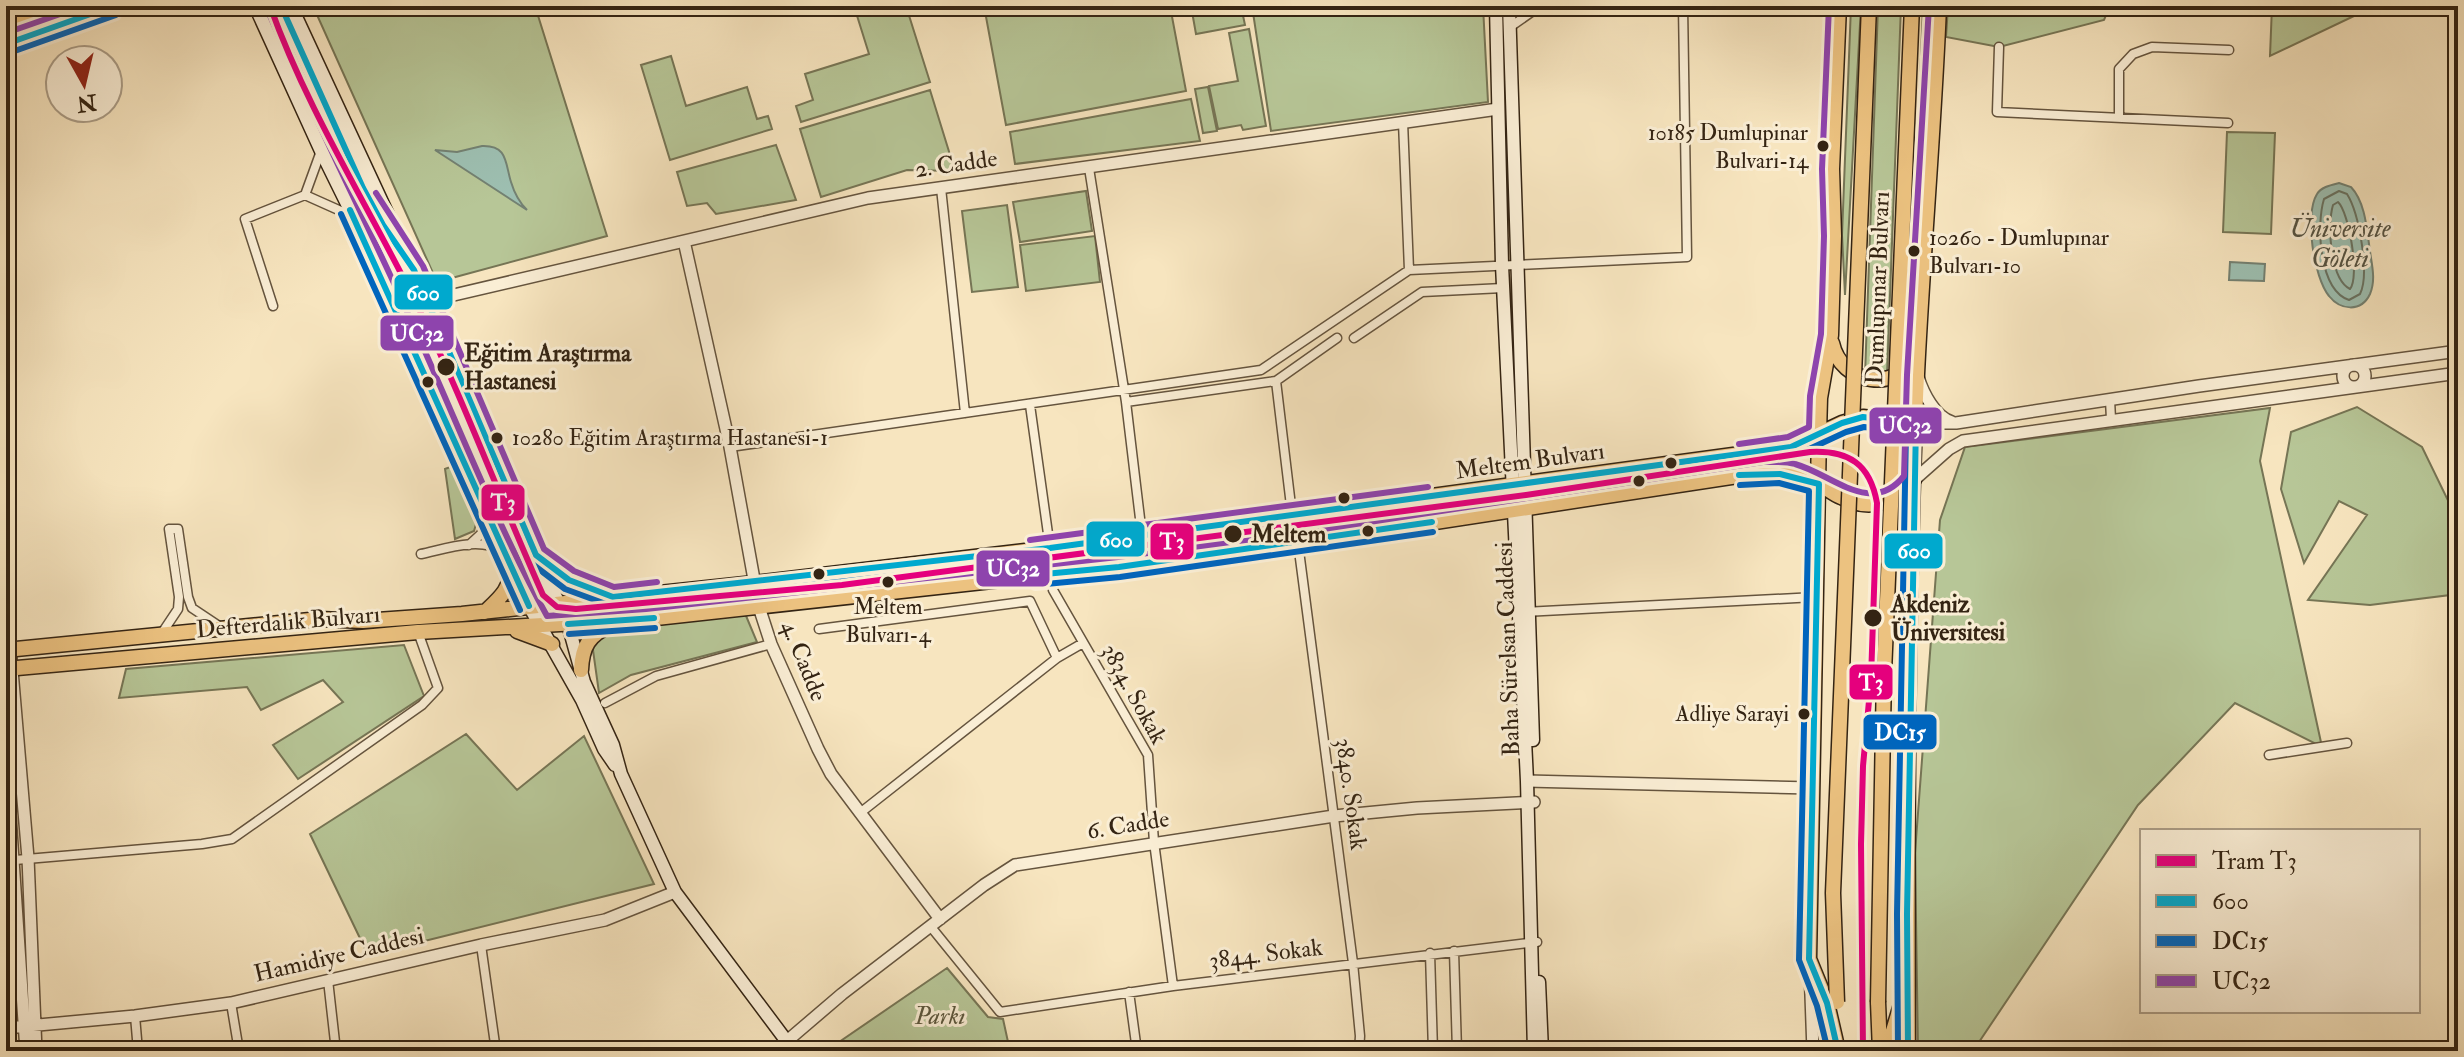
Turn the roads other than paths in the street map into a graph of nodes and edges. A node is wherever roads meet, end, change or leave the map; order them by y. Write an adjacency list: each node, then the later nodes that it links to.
1 (16, 6): 15 (main road)
2 (47, 6): 16 (main road)
3 (81, 6): 18 (main road)
4 (113, 6): 19 (main road)
5 (255, 6): 27 (main road)
6 (1496, 6): 23 (main road, Baha Sürelsan Caddesi)
7 (1509, 6): 17 (main road, Baha Sürelsan Caddesi)
8 (1540, 6): 17 (street)
9 (1683, 6): 33 (street)
10 (1839, 6): 39 (main road)
11 (1869, 6): 143 (main road, Dumlupınar Bulvarı, bridge)
12 (1912, 6): 144 (main road, Dumlupınar Bulvarı, bridge)
13 (1939, 6): 42 (main road)
14 (293, 9): 34 (main road)
15 (6, 10)
16 (6, 22)
17 (1510, 27): 33 (main road, Baha Sürelsan Caddesi)
18 (6, 35)
19 (6, 44)
20 (1999, 47): 24 (street)
21 (2229, 50): 24 (street)
22 (301, 53): 34 (main road)
23 (1498, 109): 25 (street, 2. Cadde); 33 (main road, Baha Sürelsan Caddesi)
24 (2119, 118): 26 (street)
25 (1403, 122): 28 (street, 2. Cadde); 35 (street)
26 (2228, 123)
27 (321, 151): 30 (street); 31 (main road)
28 (1089, 168): 29 (street, 2. Cadde); 49 (street)
29 (941, 188): 32 (street, 2. Cadde); 53 (street)
30 (305, 195): 31 (street); 38 (street)
31 (353, 216): 64 (main road)
32 (684, 241): 37 (street, 2. Cadde); 58 (street, 4. Cadde)
33 (1509, 264): 35 (street); 36 (main road, Baha Sürelsan Caddesi); 61 (main road, Baha Sürelsan Caddesi)
34 (414, 270): 37 (main road)
35 (1409, 270): 49 (street)
36 (1503, 288): 41 (street); 61 (main road, Baha Sürelsan Caddesi)
37 (428, 301): 71 (main road)
38 (273, 306)
39 (1831, 335): 42 (main road); 57 (main road)
40 (1337, 338): 47 (street)
41 (1354, 338)
42 (1919, 348): 46 (main road)
43 (2458, 351): 44 (street)
44 (2352, 365): 48 (street); 50 (street)
45 (2458, 373): 48 (street)
46 (1917, 376): 55 (main road); 56 (street)
47 (1276, 381): 51 (street); 63 (street)
48 (2355, 387): 54 (street)
49 (1125, 392): 51 (street); 52 (street)
50 (2110, 400): 54 (street); 56 (street)
51 (1126, 402): 65 (street)
52 (1030, 405): 53 (street); 68 (street)
53 (965, 413): 58 (street)
54 (2111, 419): 59 (street)
55 (1916, 423): 56 (street); 57 (main road); 59 (main road)
56 (1956, 423)
57 (1819, 433): 60 (main road); 61 (main road, Meltem Bulvarı)
58 (730, 447): 74 (street, 4. Cadde)
59 (1914, 480): 60 (main road); 122 (main road)
60 (1819, 484): 62 (main road, Meltem Bulvarı); 76 (main road)
61 (1518, 485): 62 (main road, Baha Sürelsan Caddesi); 63 (main road, Meltem Bulvarı)
62 (1519, 509): 66 (main road, Meltem Bulvarı); 82 (main road, Baha Sürelsan Caddesi)
63 (1292, 514): 65 (main road, Meltem Bulvarı)
64 (488, 517): 67 (street); 69 (main road)
65 (1142, 535): 68 (main road, Meltem Bulvarı)
66 (1298, 543): 73 (main road, Meltem Bulvarı); 107 (street, 3840. Sokak)
67 (469, 545): 69 (street); 70 (street)
68 (1050, 548): 74 (main road, Meltem Bulvarı)
69 (503, 551): 72 (main road)
70 (421, 554)
71 (536, 555): 75 (main road); 78 (main road)
72 (511, 567): 79 (main road); 81 (main road)
73 (1055, 573): 80 (main road, Meltem Bulvarı); 91 (street, 3834. Sokak)
74 (754, 583): 75 (main road, Meltem Bulvarı); 80 (street, 4. Cadde)
75 (613, 597): 78 (main road, Meltem Bulvarı)
76 (1815, 597): 82 (street); 104 (main road)
77 (6, 600): 94 (street)
78 (557, 603): 79 (main road, Meltem Bulvarı); 84 (main road)
79 (529, 606): 81 (main road, Defterdalık Bulvarı); 85 (main road)
80 (759, 607): 83 (main road, Meltem Bulvarı); 93 (street, 4. Cadde)
81 (485, 612): 87 (main road, Defterdalık Bulvarı)
82 (1523, 612): 103 (main road, Baha Sürelsan Caddesi)
83 (618, 621): 84 (main road, Meltem Bulvarı); 97 (main road)
84 (568, 624): 85 (main road, Defterdalık Bulvarı); 97 (main road)
85 (541, 626): 86 (main road, Defterdalık Bulvarı); 92 (main road)
86 (497, 628): 89 (main road, Defterdalık Bulvarı); 92 (main road)
87 (223, 629): 90 (main road, Defterdalık Bulvarı); 90 (street)
88 (819, 629): 95 (street)
89 (418, 632): 96 (main road, Defterdalık Bulvarı); 109 (street)
90 (162, 633): 94 (main road, Defterdalık Bulvarı)
91 (1083, 643): 95 (street); 108 (street, 3834. Sokak)
92 (552, 644): 102 (main road)
93 (771, 644): 98 (street); 106 (street, 4. Cadde)
94 (8, 650): 96 (street)
95 (1057, 658): 106 (street)
96 (9, 669): 109 (street)
97 (581, 670): 102 (main road)
98 (605, 703)
99 (2347, 743): 100 (street)
100 (2269, 755)
101 (6, 757): 110 (street)
102 (621, 774): 111 (main road)
103 (1530, 781): 104 (street); 105 (main road, Baha Sürelsan Caddesi)
104 (1812, 788): 117 (main road)
105 (1531, 802): 107 (street, 6. Cadde); 113 (main road, Baha Sürelsan Caddesi)
106 (860, 813): 112 (street, 4. Cadde)
107 (1334, 816): 108 (street, 6. Cadde); 118 (street, 3840. Sokak)
108 (1154, 842): 112 (street, 6. Cadde); 123 (street, 3834. Sokak)
109 (28, 858): 110 (street); 127 (street)
110 (15, 860): 120 (street)
111 (675, 892): 114 (street, Hamidiye Caddesi); 129 (main road)
112 (936, 923): 124 (street, 3844. Sokak); 129 (street, 6. Cadde)
113 (1534, 943): 115 (street, 3844. Sokak); 140 (main road, Baha Sürelsan Caddesi); 141 (main road, Baha Sürelsan Caddesi)
114 (481, 945): 121 (street, Hamidiye Caddesi); 135 (street)
115 (1454, 951): 116 (street, 3844. Sokak); 139 (street)
116 (1430, 953): 118 (street, 3844. Sokak); 138 (street)
117 (1809, 959): 142 (street); 143 (main road)
118 (1353, 963): 123 (street, 3844. Sokak); 137 (street, 3840. Sokak)
119 (6, 976): 120 (street)
120 (20, 979): 127 (street)
121 (328, 980): 125 (street, Hamidiye Caddesi); 134 (street)
122 (1908, 980): 145 (main road); 146 (main road)
123 (1173, 986): 124 (street, 3844. Sokak)
124 (1129, 992): 136 (street)
125 (231, 1003): 126 (street, Hamidiye Caddesi); 133 (street)
126 (135, 1016): 127 (street, Hamidiye Caddesi); 132 (street)
127 (29, 1024): 128 (street, Hamidiye Caddesi); 130 (street); 131 (street)
128 (6, 1028)
129 (788, 1047)
130 (26, 1051)
131 (36, 1051)
132 (138, 1051)
133 (239, 1051)
134 (336, 1051)
135 (496, 1051)
136 (1137, 1051)
137 (1359, 1051)
138 (1433, 1051)
139 (1457, 1051)
140 (1534, 1051)
141 (1542, 1051)
142 (1813, 1051)
143 (1838, 1051)
144 (1880, 1051)
145 (1887, 1051)
146 (1908, 1051)

